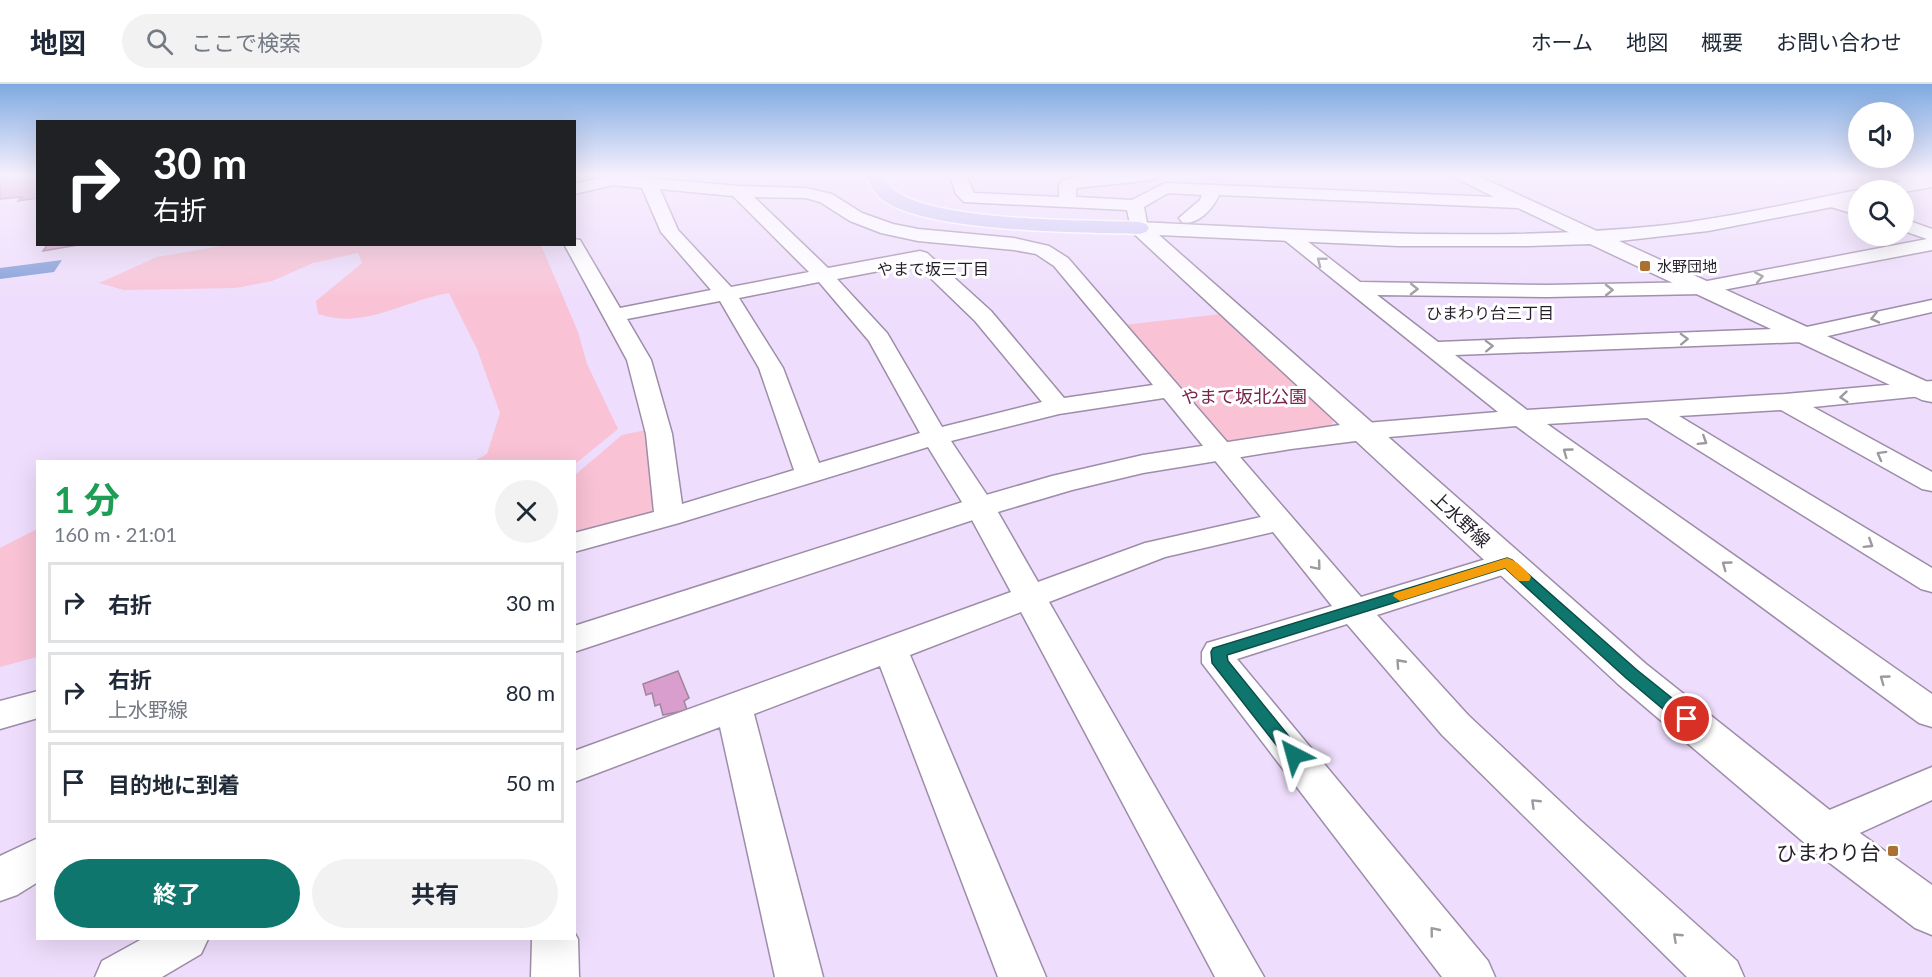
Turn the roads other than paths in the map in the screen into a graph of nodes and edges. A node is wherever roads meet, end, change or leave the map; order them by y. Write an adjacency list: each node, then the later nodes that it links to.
1 (663, 217): 17 (street)
2 (764, 217): 14 (street)
3 (855, 217): 22 (street)
4 (965, 217): 5 (main road)
5 (1137, 217): 9 (street); 28 (street, 上水野線)
6 (1551, 217): 11 (street)
7 (1755, 217): 11 (street)
8 (1914, 229): 10 (street)
9 (1286, 234): 11 (street); 15 (street, one-way to 9)
10 (1932, 235)
11 (1592, 237): 16 (street)
12 (1932, 244): 16 (street, one-way to 12)
13 (574, 246): 19 (street)
14 (823, 275): 17 (street); 25 (street); 29 (street)
15 (1355, 288): 16 (street, one-way to 16); 21 (street)
16 (1702, 288): 20 (street)
17 (726, 294): 19 (street); 31 (street)
18 (1932, 306): 20 (street, one-way to 20)
19 (615, 315): 34 (street)
20 (1802, 335): 21 (street, one-way to 20); 23 (street)
21 (1431, 349): 27 (street)
22 (1170, 390): 25 (street); 30 (street)
23 (1929, 391): 24 (street, one-way to 24)
24 (1785, 402): 26 (street); 32 (street, one-way to 24)
25 (1058, 406): 29 (street)
26 (1653, 411): 27 (street); 38 (street, one-way to 38)
27 (1521, 418): 28 (street); 45 (street, one-way to 27)
28 (1366, 431): 30 (street); 37 (street, 上水野線)
29 (935, 436): 31 (street); 33 (street)
30 (1222, 451): 33 (street); 35 (street)
31 (810, 475): 34 (street)
32 (1932, 483)
33 (980, 507): 39 (street); 41 (street)
34 (669, 517): 36 (street)
35 (1280, 522): 39 (street); 40 (street, one-way to 40)
36 (576, 542)
37 (1507, 563): 40 (street); 49 (street, 上水野線)
38 (1932, 582)
39 (1029, 597): 42 (street); 59 (street)
40 (1354, 610): 60 (street, one-way to 40); 61 (street, one-way to 40)
41 (576, 638)
42 (891, 650): 44 (street); 58 (street)
43 (36, 705): 46 (street)
44 (734, 708): 47 (street); 57 (street)
45 (1932, 713)
46 (0, 715)
47 (576, 766)
48 (1932, 783): 49 (street)
49 (1823, 831): 52 (street, 上水野線)
50 (36, 859): 51 (street)
51 (0, 880)
52 (1932, 913)
53 (184, 940): 55 (street)
54 (555, 940): 56 (street)
55 (140, 972)
56 (555, 977)
57 (799, 977)
58 (1022, 977)
59 (1240, 977)
60 (1471, 977)
61 (1720, 977)

